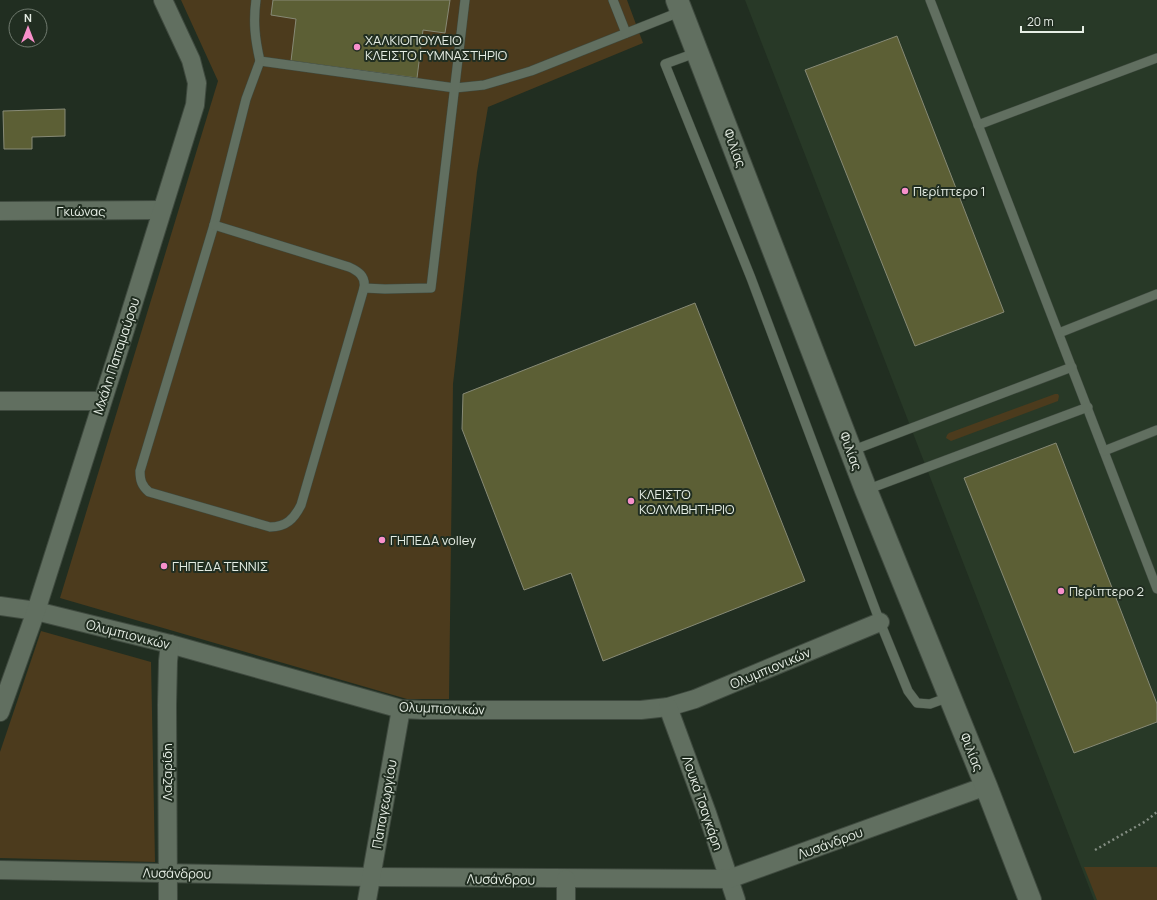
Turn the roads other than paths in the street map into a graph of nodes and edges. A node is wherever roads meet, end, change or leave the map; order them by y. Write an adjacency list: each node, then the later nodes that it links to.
1 (164, 0): 13 (street, Μχάλη Παπαμαύρου)
2 (256, 0): 10 (lane)
3 (465, 0): 11 (lane)
4 (613, 0): 7 (lane)
5 (930, 0): 12 (lane)
6 (679, 6): 7 (lane); 8 (street, Φιλίας)
7 (626, 33): 11 (lane)
8 (698, 52): 25 (street, Φιλίας); 30 (lane)
9 (1157, 58): 12 (lane)
10 (260, 61): 11 (lane); 15 (lane)
11 (455, 88): 16 (lane)
12 (978, 125): 18 (lane)
13 (162, 210): 14 (street, Γκιώνας); 21 (street, Μχάλη Παπαμαύρου)
14 (0, 211)
15 (214, 225): 16 (lane); 16 (lane)
16 (364, 288)
17 (1157, 294): 18 (lane)
18 (1059, 333): 19 (lane)
19 (1072, 367): 22 (lane); 25 (lane)
20 (0, 401): 21 (street)
21 (102, 401): 29 (street, Μχάλη Παπαμαύρου)
22 (1088, 407): 24 (lane); 26 (lane)
23 (1157, 430): 24 (lane)
24 (1104, 450): 27 (lane)
25 (851, 451): 26 (street, Φιλίας)
26 (866, 490): 32 (street, Φιλίας)
27 (1157, 589)
28 (0, 606): 29 (street, Ολυμπιονικών)
29 (36, 610): 31 (street, Ολυμπιονικών); 35 (street, Μχάλη Παπαμαύρου)
30 (880, 622): 32 (lane); 33 (street, Ολυμπιονικών)
31 (170, 644): 34 (street, Ολυμπιονικών); 38 (street, Λαζαρίδη)
32 (949, 697): 36 (street, Φιλίας)
33 (668, 707): 34 (street, Ολυμπιονικών); 41 (street, Λουκά Τσαγκάρη)
34 (401, 708): 39 (street, Παπαγεωργίου)
35 (0, 712)
36 (986, 786): 41 (street, Λυσάνδρου); 46 (street, Φιλίας)
37 (0, 870): 38 (street, Λυσάνδρου)
38 (168, 873): 39 (street, Λυσάνδρου); 42 (street, Λαζαρίδη)
39 (371, 877): 40 (street, Λυσάνδρου); 43 (street, Παπαγεωργίου)
40 (566, 879): 41 (street, Λυσάνδρου); 44 (street)
41 (729, 880): 45 (street, Λουκά Τσαγκάρη)
42 (168, 900)
43 (367, 900)
44 (566, 900)
45 (736, 900)
46 (1030, 900)

